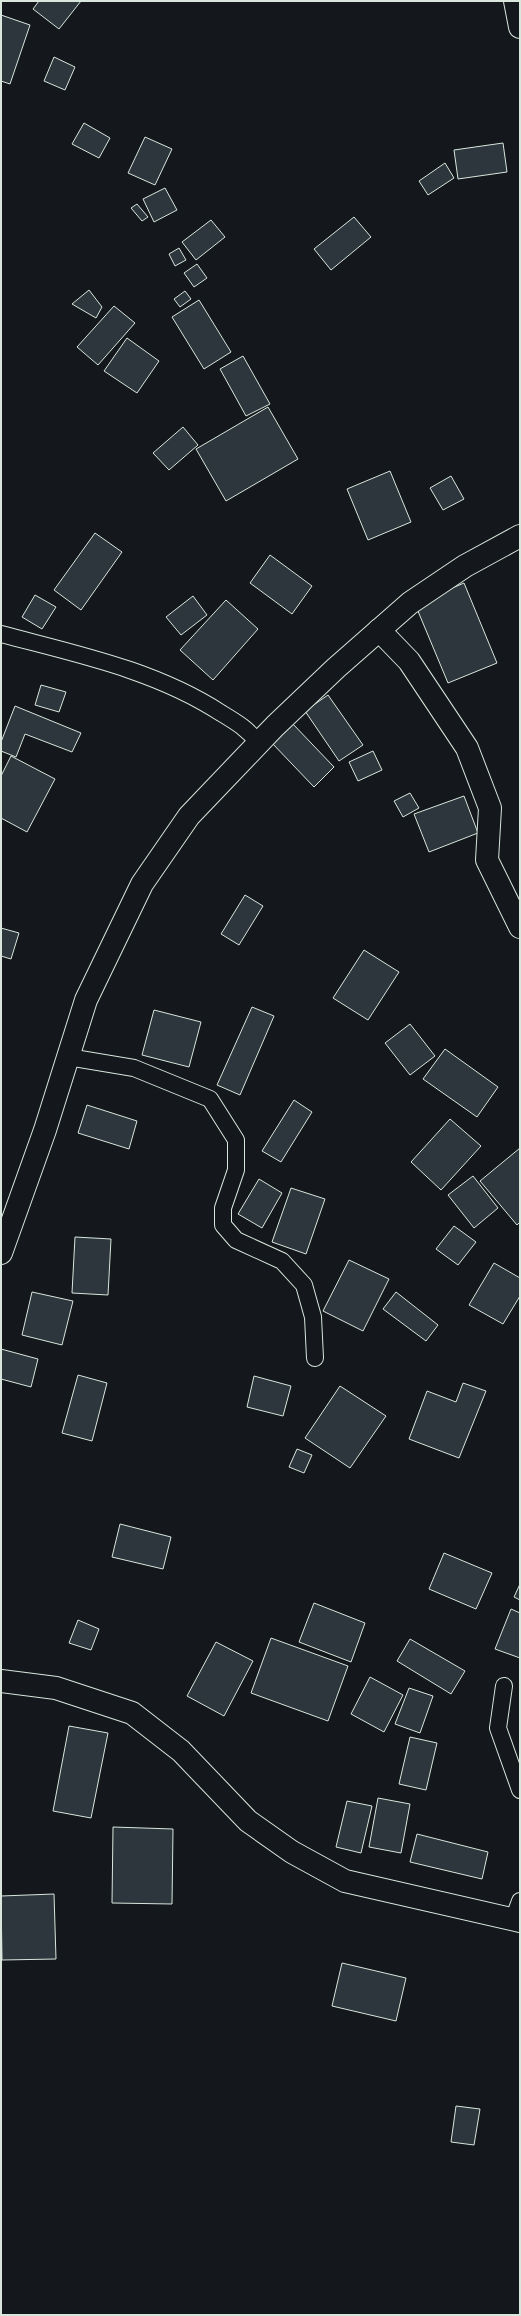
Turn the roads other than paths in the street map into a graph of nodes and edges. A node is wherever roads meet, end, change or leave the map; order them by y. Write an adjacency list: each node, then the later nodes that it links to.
1 (515, 1): 2 (street)
2 (520, 28)
3 (520, 536): 4 (street)
4 (379, 630): 6 (street); 7 (street)
5 (1, 634): 6 (lane)
6 (258, 743): 8 (street)
7 (520, 927)
8 (68, 1057): 9 (street); 10 (lane)
9 (1, 1253)
10 (315, 1358)
11 (4, 1676): 14 (street)
12 (504, 1686): 13 (lane)
13 (520, 1790)
14 (518, 1914)

